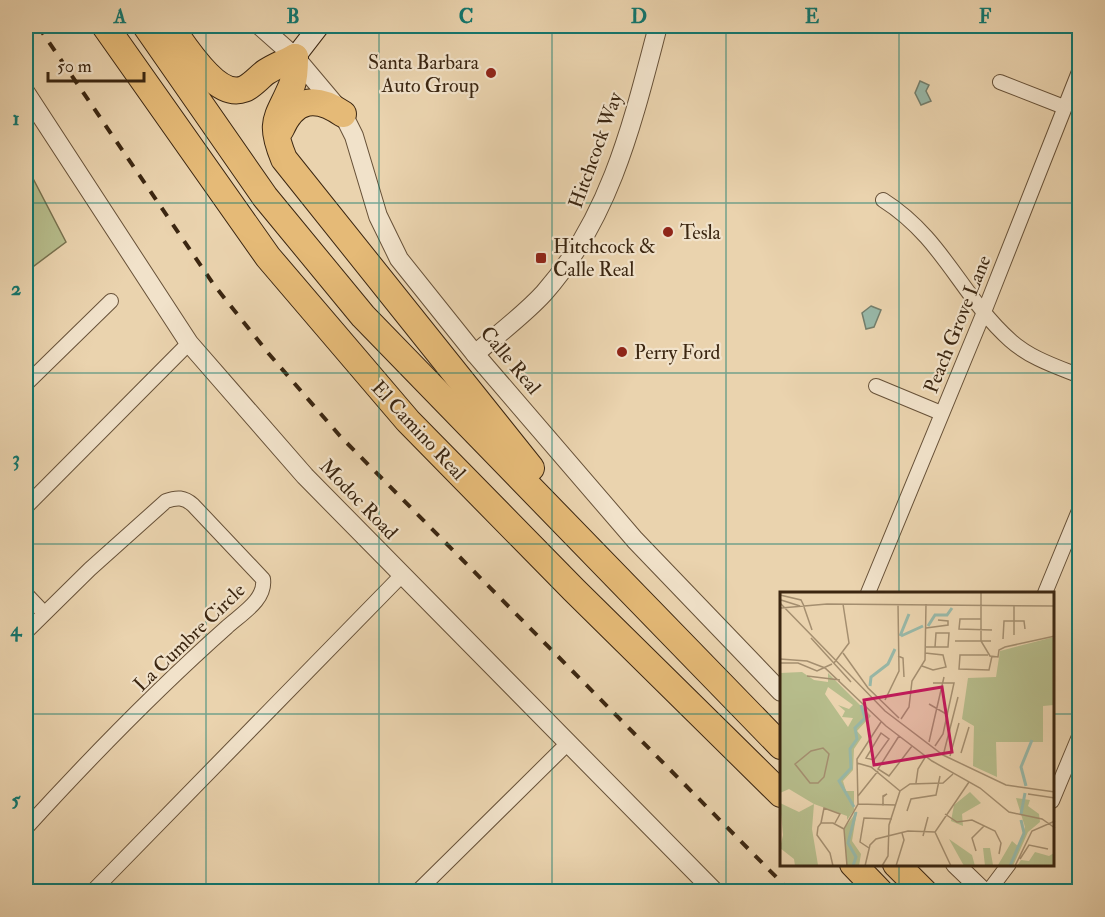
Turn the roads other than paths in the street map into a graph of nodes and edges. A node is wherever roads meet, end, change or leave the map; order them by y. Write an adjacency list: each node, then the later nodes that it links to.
1 (105, 26): 36 (highway, El Camino Real)
2 (146, 26): 25 (highway, El Camino Real)
3 (170, 26): 7 (highway)
4 (260, 26): 7 (street, Calle Real)
5 (319, 26): 7 (main road)
6 (658, 26): 18 (street, Hitchcock Way)
7 (296, 57): 12 (street, Calle Real); 13 (highway)
8 (1080, 69): 11 (street, Peach Grove Lane)
9 (1000, 82): 11 (street)
10 (26, 93): 17 (street, Modoc Road)
11 (1064, 107): 16 (street, Peach Grove Lane)
12 (343, 114): 13 (highway); 18 (street, Calle Real)
13 (276, 140): 25 (highway)
14 (883, 200): 16 (street)
15 (111, 301): 20 (street)
16 (984, 312): 19 (street); 22 (street, Peach Grove Lane)
17 (189, 343): 23 (street); 26 (street, Modoc Road)
18 (475, 354): 32 (street, Calle Real)
19 (1080, 376)
20 (26, 384)
21 (876, 386): 22 (street)
22 (941, 413): 27 (street, Peach Grove Lane)
23 (26, 507)
24 (1080, 508): 28 (street)
25 (561, 519): 35 (highway, El Camino Real)
26 (402, 575): 34 (street, Modoc Road); 43 (street)
27 (868, 592)
28 (1045, 592)
29 (26, 594): 30 (street)
30 (45, 613): 31 (street, La Cumbre Circle); 38 (street, La Cumbre Circle)
31 (26, 632)
32 (780, 691)
33 (1080, 734): 37 (street)
34 (567, 744): 44 (street); 45 (street, Modoc Road)
35 (780, 745)
36 (780, 793)
37 (1054, 799)
38 (26, 828)
39 (855, 866): 46 (highway)
40 (898, 866): 47 (highway)
41 (958, 866): 48 (street)
42 (1007, 866): 48 (street)
43 (92, 891)
44 (417, 891)
45 (715, 891)
46 (880, 891)
47 (924, 891)
48 (986, 891)

